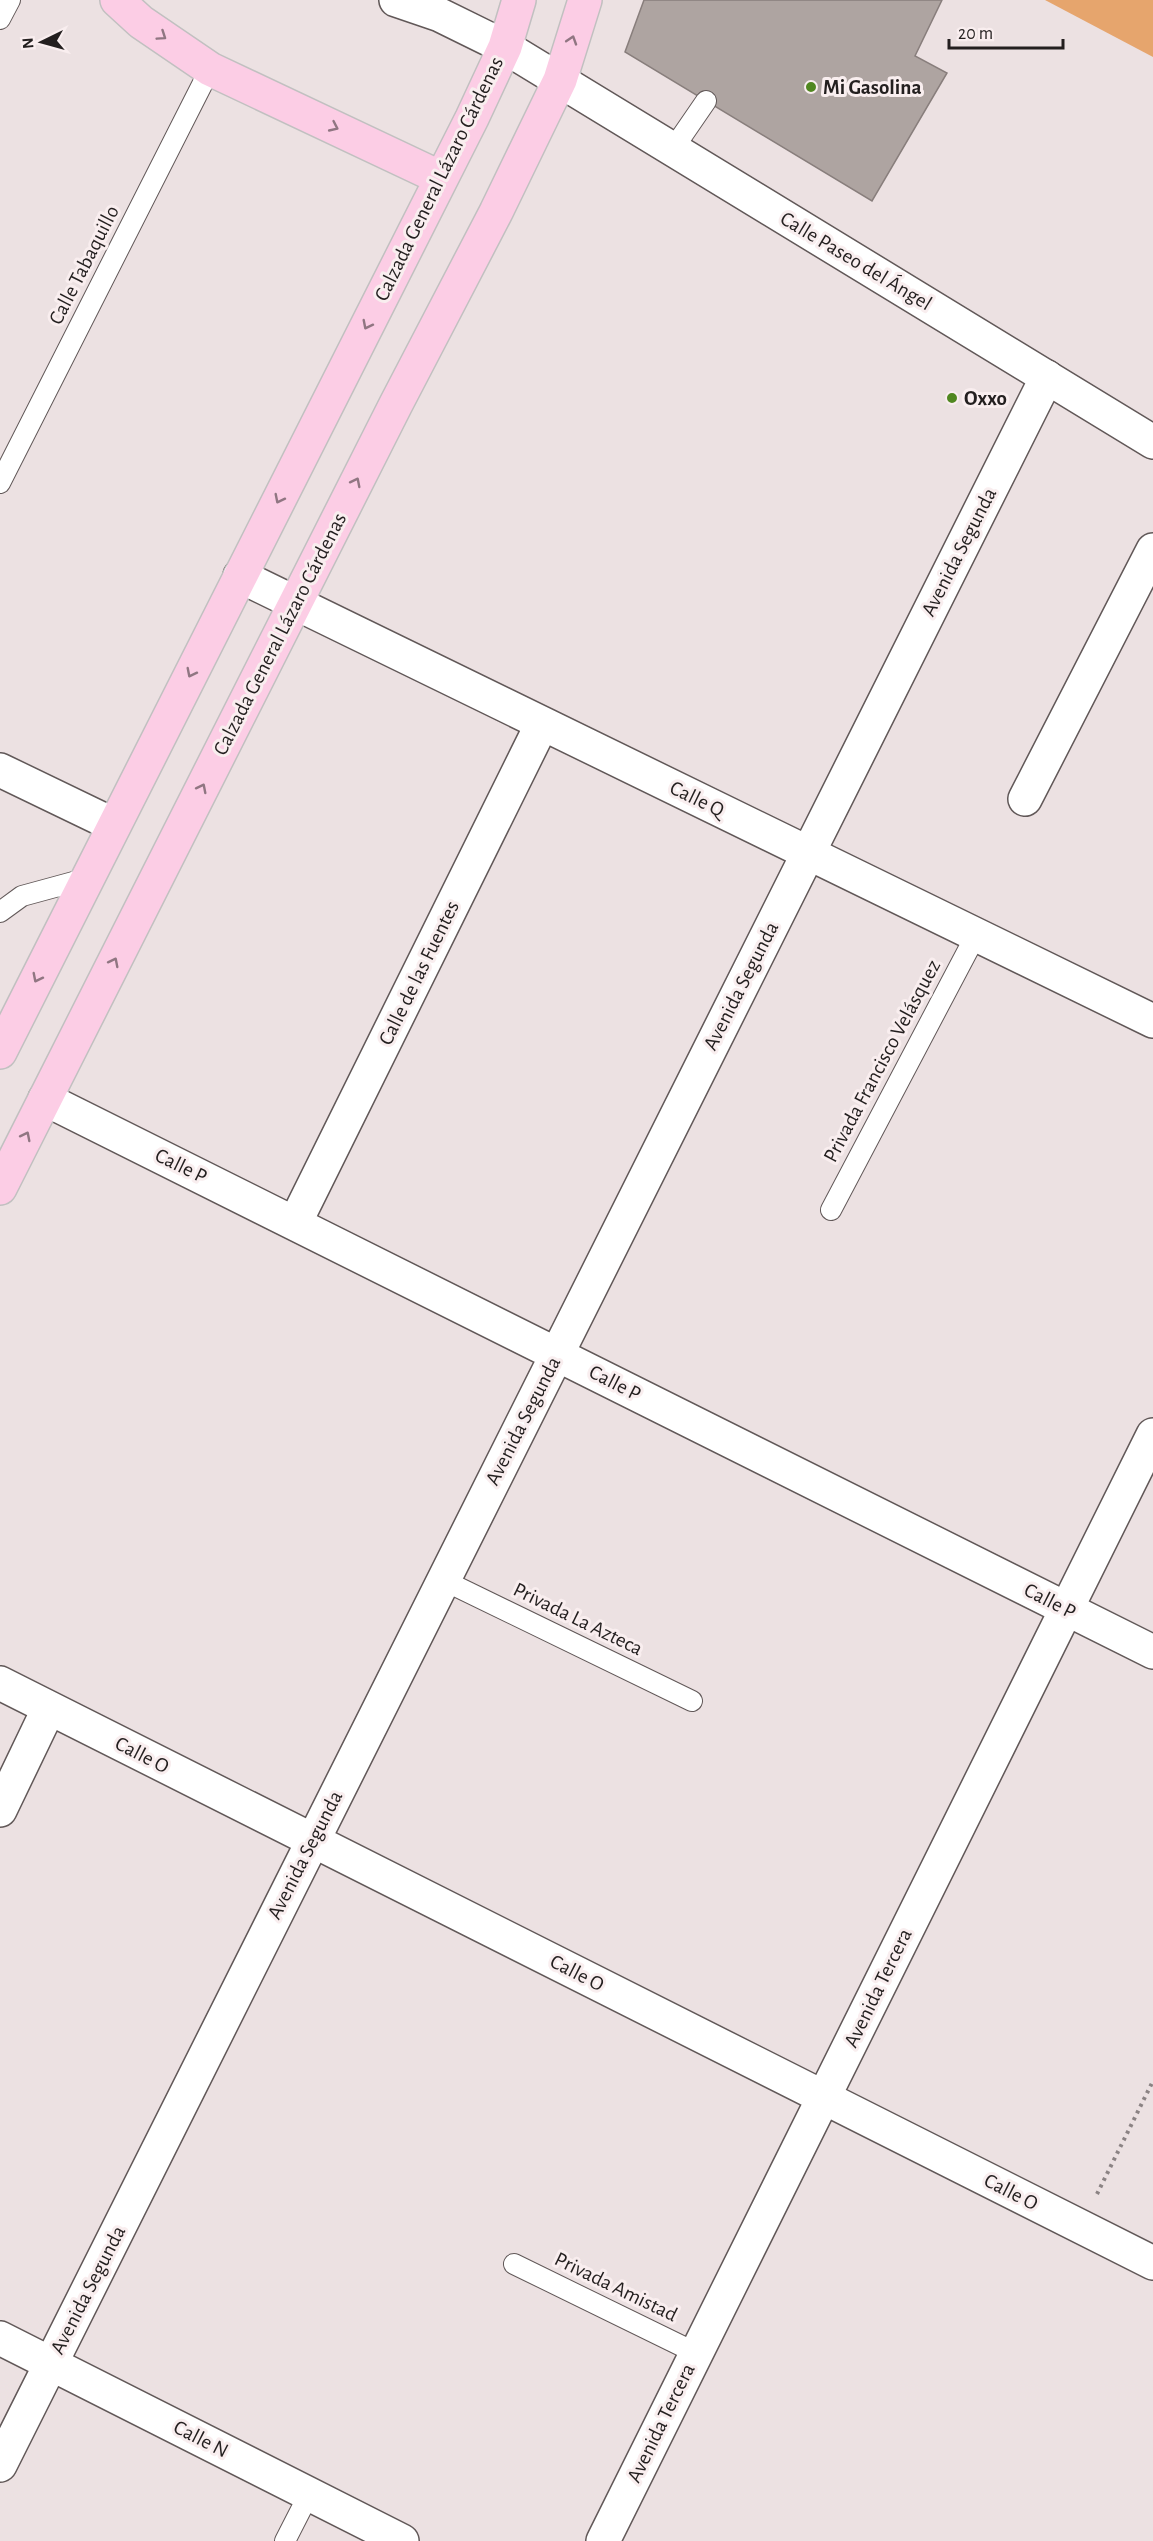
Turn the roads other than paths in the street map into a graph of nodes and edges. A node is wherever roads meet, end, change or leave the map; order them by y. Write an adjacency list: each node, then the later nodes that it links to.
1 (10, 0): 6 (lane)
2 (117, 0): 8 (main road, one-way to 8)
3 (396, 0): 7 (street, Calle Paseo del Ángel)
4 (519, 0): 7 (main road, Calzada General Lázaro Cárdenas)
5 (585, 0): 9 (main road, Calzada General Lázaro Cárdenas, one-way to 5)
6 (0, 19)
7 (505, 46): 9 (street, Calle Paseo del Ángel); 12 (main road, Calzada General Lázaro Cárdenas)
8 (210, 69): 12 (main road, one-way to 12); 15 (lane, Calle Tabaquillo)
9 (560, 80): 11 (street, Calle Paseo del Ángel); 18 (main road, Calzada General Lázaro Cárdenas, one-way to 9)
10 (706, 101): 11 (lane)
11 (673, 149): 13 (street, Calle Paseo del Ángel)
12 (441, 178): 17 (main road, Calzada General Lázaro Cárdenas, one-way to 17)
13 (1047, 377): 14 (street, Calle Paseo del Ángel); 23 (street, Avenida Segunda)
14 (1153, 442)
15 (0, 483)
16 (1153, 550): 21 (street)
17 (240, 576): 18 (street, Calle Q); 22 (main road, Calzada General Lázaro Cárdenas, one-way to 22)
18 (295, 603): 19 (street, Calle Q); 29 (main road, Calzada General Lázaro Cárdenas, one-way to 18)
19 (542, 724): 23 (street, Calle Q); 32 (street, Calle de las Fuentes)
20 (0, 770): 22 (street)
21 (1025, 799)
22 (114, 825): 24 (main road, Calzada General Lázaro Cárdenas)
23 (808, 853): 26 (street, Calle Q); 33 (street, Avenida Segunda)
24 (88, 878): 25 (lane); 28 (main road, Calzada General Lázaro Cárdenas, one-way to 28)
25 (0, 912)
26 (976, 935): 27 (street, Calle Q); 31 (lane, Privada Francisco Velásquez)
27 (1153, 1021)
28 (0, 1052)
29 (45, 1099): 30 (main road, Calzada General Lázaro Cárdenas, one-way to 29); 32 (street, Calle P)
30 (0, 1188)
31 (831, 1210)
32 (296, 1223): 33 (street, Calle P)
33 (556, 1354): 35 (street, Avenida Segunda); 36 (street, Calle P)
34 (1153, 1435): 36 (street, Avenida Tercera)
35 (442, 1580): 39 (lane, Privada La Azteca); 42 (street, Avenida Segunda)
36 (1066, 1609): 37 (street, Calle P); 43 (street, Avenida Tercera)
37 (1153, 1652)
38 (0, 1683): 40 (street, Calle O)
39 (692, 1701)
40 (49, 1708): 41 (street); 42 (street, Calle O)
41 (0, 1810)
42 (312, 1840): 43 (street, Calle O); 48 (street, Avenida Segunda)
43 (824, 2098): 45 (street, Calle O); 47 (street, Avenida Tercera)
44 (514, 2264): 47 (lane, Privada Amistad)
45 (1153, 2264)
46 (0, 2338): 48 (street, Calle N)
47 (696, 2353): 53 (street, Avenida Tercera)
48 (51, 2363): 49 (street, Avenida Segunda); 50 (street, Calle N)
49 (0, 2465)
50 (309, 2494): 51 (lane); 52 (street, Calle N)
51 (285, 2541)
52 (402, 2541)
53 (603, 2541)

